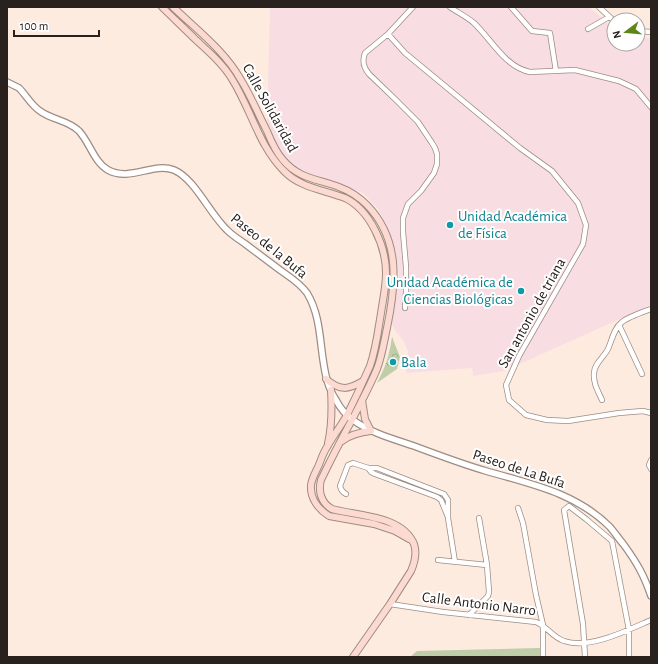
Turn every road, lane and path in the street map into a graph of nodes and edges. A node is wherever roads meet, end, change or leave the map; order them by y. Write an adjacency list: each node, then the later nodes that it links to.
1 (162, 7): 17 (main road, Calle Solidaridad)
2 (173, 7): 19 (main road, Calle Solidaridad)
3 (413, 7): 8 (street)
4 (450, 7): 9 (street)
5 (511, 7): 9 (street)
6 (606, 19): 7 (street)
7 (588, 30)
8 (388, 34): 12 (street); 21 (street, San antonio de triana)
9 (556, 71): 11 (street)
10 (7, 82): 16 (street, Paseo de la Bufa)
11 (651, 107)
12 (404, 308)
13 (651, 309): 14 (street)
14 (619, 325): 15 (street); 20 (street)
15 (642, 374)
16 (326, 379): 17 (main road); 18 (street, Paseo de la Bufa)
17 (363, 381): 22 (main road, Calle Solidaridad)
18 (330, 390): 22 (street, Paseo de la Bufa); 27 (main road)
19 (362, 400): 23 (main road, Calle Solidaridad); 25 (main road)
20 (602, 400)
21 (651, 412)
22 (346, 415): 23 (street, Paseo de la Bufa); 27 (main road, Calle Solidaridad)
23 (352, 420): 24 (street, Paseo de la Bufa); 26 (main road, Calle Solidaridad)
24 (362, 426): 25 (street, Paseo de La Bufa)
25 (371, 431): 26 (main road); 35 (street, Paseo de La Bufa)
26 (340, 443): 31 (main road, Calle Solidaridad)
27 (327, 447): 31 (main road)
28 (346, 494): 33 (street)
29 (518, 508): 39 (street)
30 (479, 518): 34 (street)
31 (412, 541): 36 (main road)
32 (438, 560): 33 (street)
33 (455, 562): 34 (street)
34 (487, 565): 37 (street)
35 (651, 596)
36 (390, 604): 37 (street, Calle Antonio Narro); 42 (main road)
37 (469, 615): 39 (street, Calle Antonio Narro)
38 (651, 620): 40 (street, Calle Antonio Narro)
39 (543, 625): 41 (street, Calle Antonio Narro); 43 (street)
40 (629, 630): 41 (street, Calle Antonio Narro); 41 (street); 45 (street)
41 (585, 644): 44 (street)
42 (353, 657)
43 (543, 657)
44 (585, 657)
45 (629, 657)

